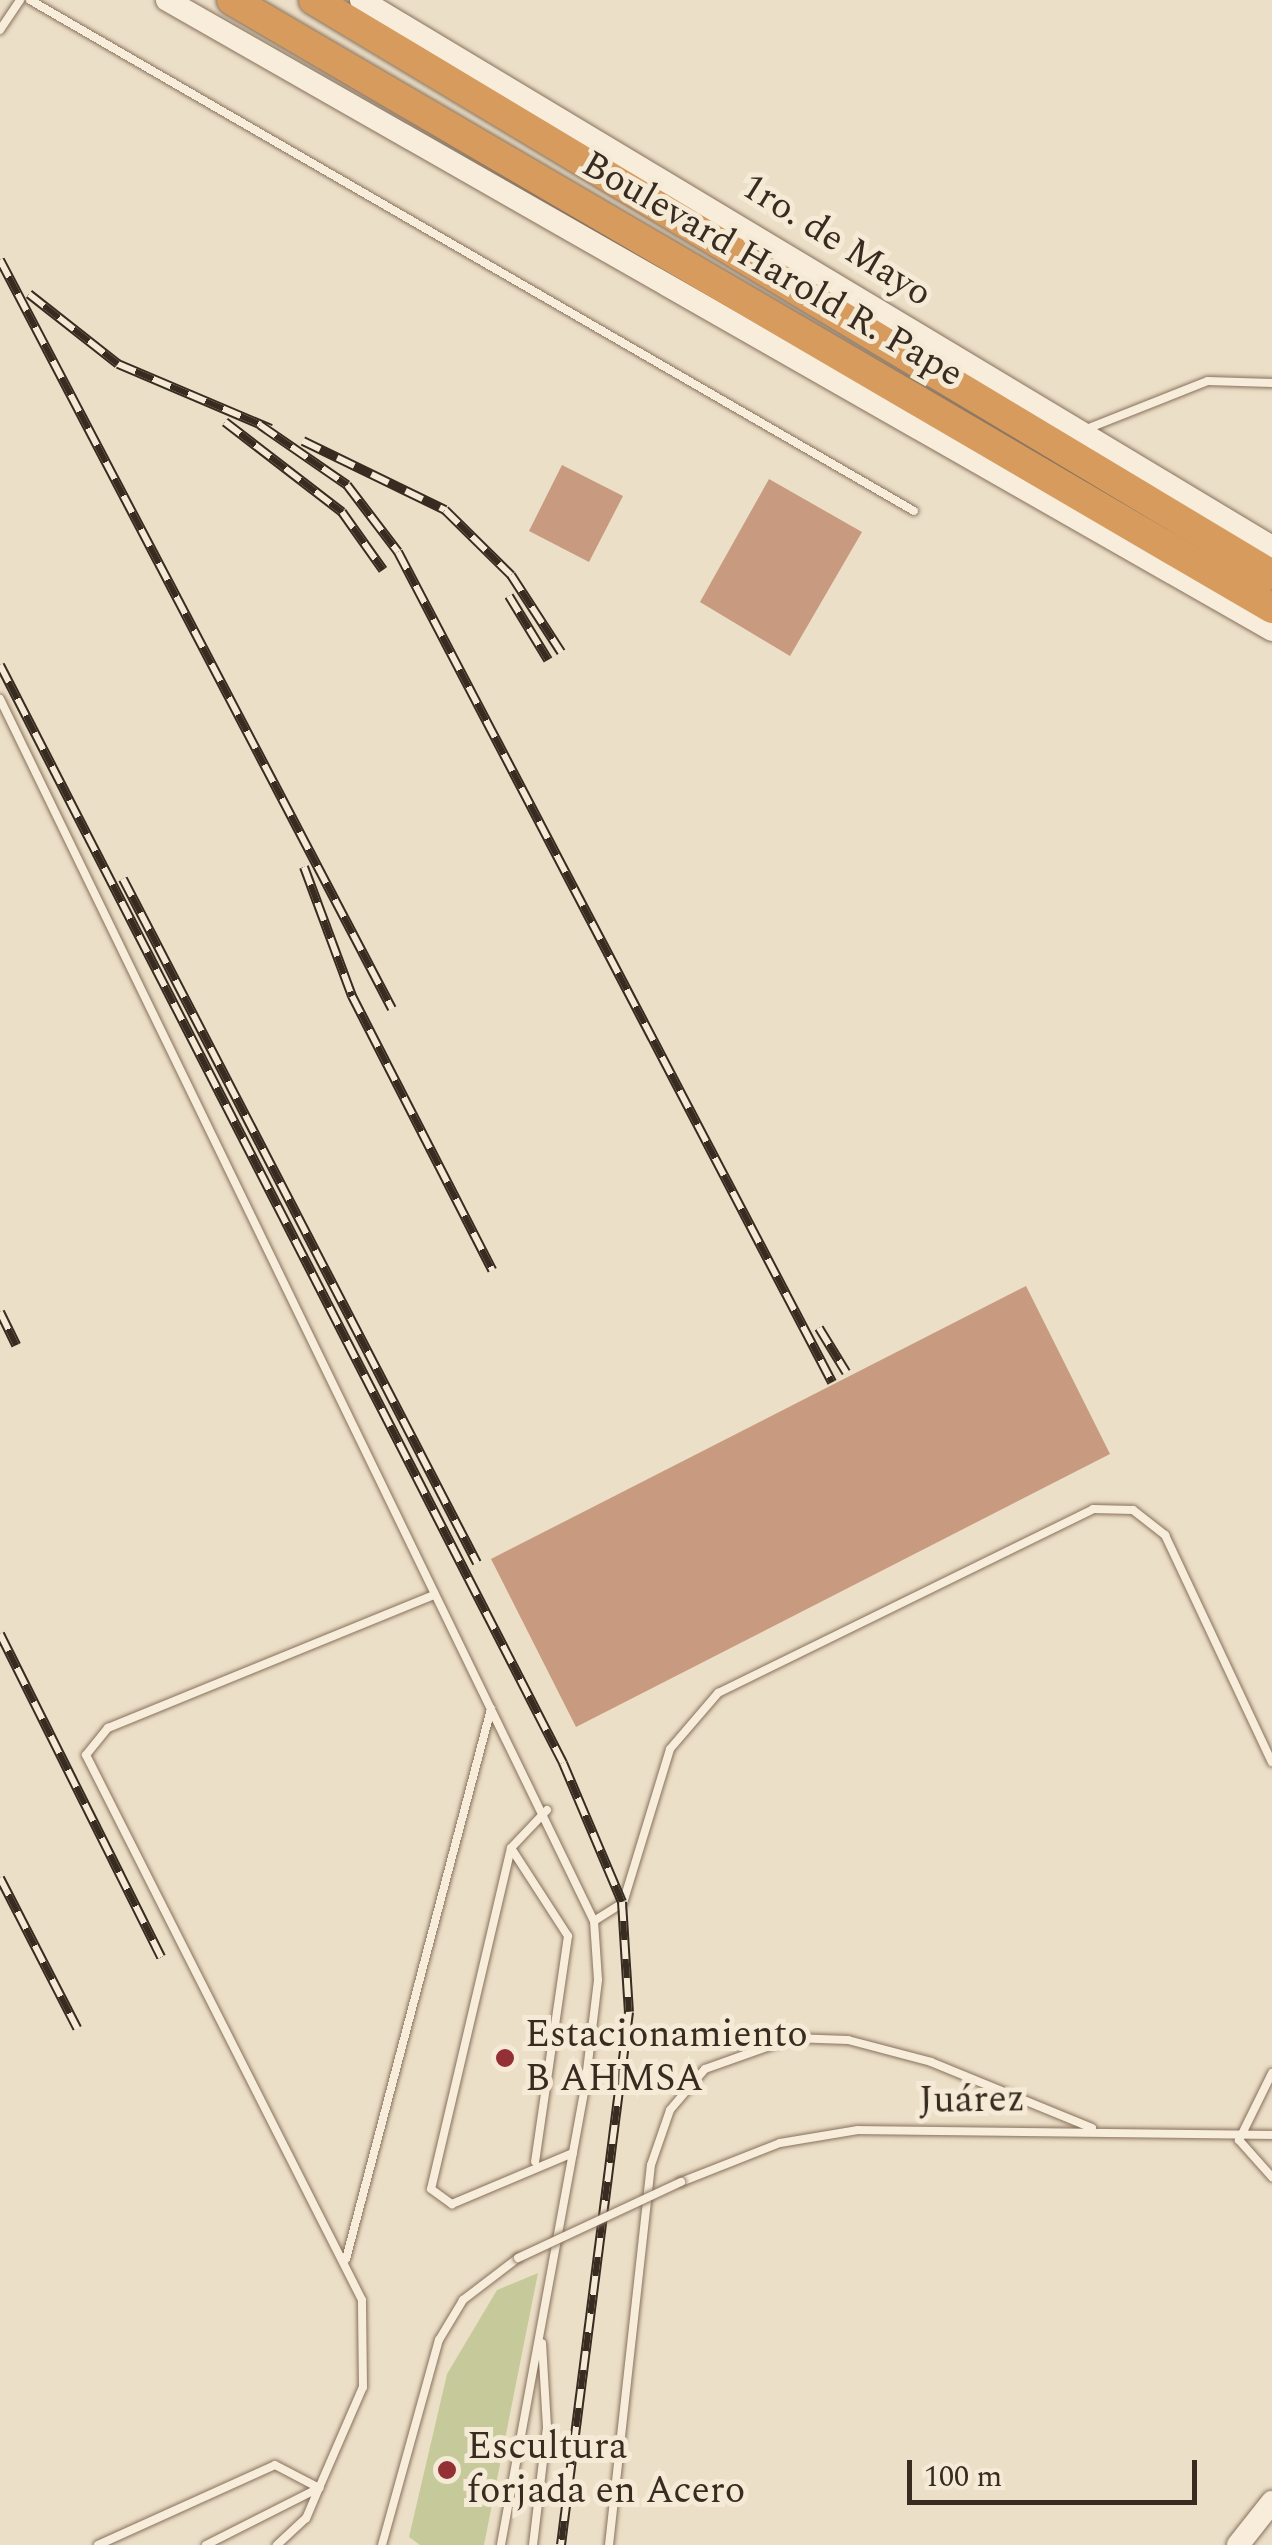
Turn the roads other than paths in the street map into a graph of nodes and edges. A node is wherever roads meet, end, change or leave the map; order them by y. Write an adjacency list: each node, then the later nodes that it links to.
1 (20, 0): 7 (lane)
2 (30, 0): 10 (lane)
3 (168, 0): 14 (main road)
4 (232, 0): 13 (highway, Boulevard Harold R. Pape)
5 (314, 0): 12 (highway, Boulevard Harold R. Pape)
6 (361, 0): 9 (main road, 1ro. de Mayo)
7 (0, 30)
8 (1272, 383): 9 (lane)
9 (1080, 432): 11 (main road, 1ro. de Mayo)
10 (914, 511)
11 (1272, 546)
12 (1272, 575)
13 (1272, 608)
14 (1272, 630)
15 (0, 699): 16 (lane)
16 (434, 1595): 17 (lane); 29 (lane)
17 (491, 1709): 19 (lane); 29 (lane)
18 (1272, 1762): 21 (lane)
19 (547, 1810): 20 (lane); 21 (lane)
20 (510, 1848): 27 (lane); 27 (lane)
21 (594, 1921): 26 (lane)
22 (1272, 2073): 25 (lane)
23 (1092, 2128): 25 (lane, Juárez); 36 (lane, Juárez, bridge); 39 (lane)
24 (1272, 2135): 25 (lane, Juárez)
25 (1239, 2140): 28 (lane)
26 (573, 2153): 27 (lane); 30 (lane)
27 (535, 2162)
28 (1272, 2177)
29 (346, 2259): 31 (lane)
30 (542, 2338): 37 (lane); 38 (lane)
31 (319, 2488): 33 (lane); 34 (lane); 35 (lane)
32 (1272, 2502): 40 (main road)
33 (98, 2545)
34 (206, 2545)
35 (277, 2545)
36 (382, 2545)
37 (501, 2545)
38 (533, 2545)
39 (609, 2545)
40 (1238, 2545)

